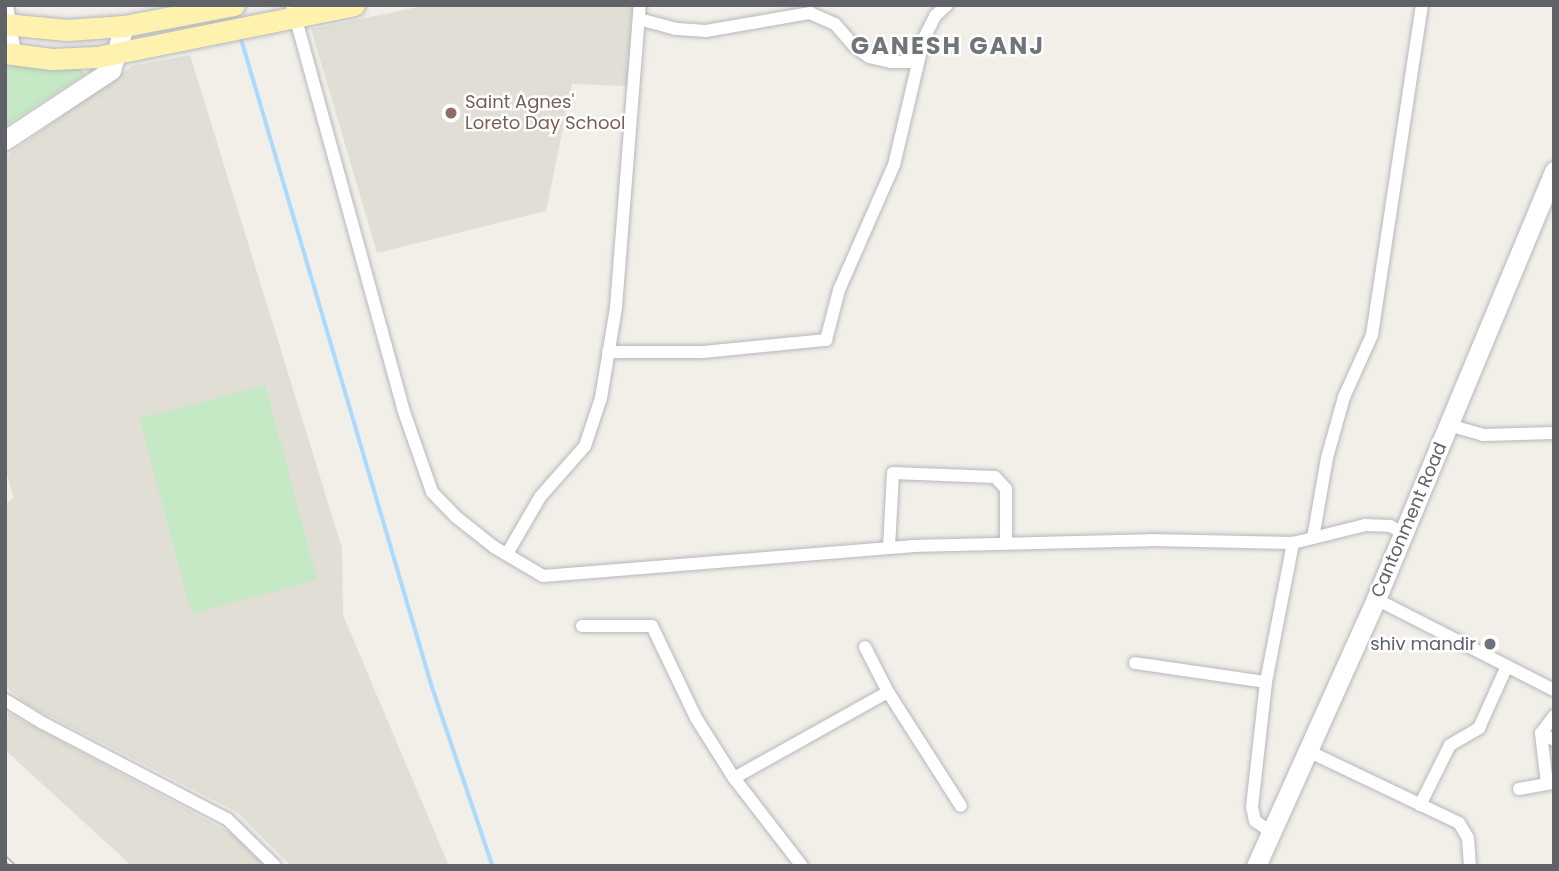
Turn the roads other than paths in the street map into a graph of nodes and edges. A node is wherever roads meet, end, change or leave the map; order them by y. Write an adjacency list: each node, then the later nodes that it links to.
1 (354, 5): 5 (main road)
2 (947, 5): 11 (street)
3 (1422, 5): 18 (street)
4 (226, 7): 8 (main road)
5 (293, 11): 9 (main road); 22 (street)
6 (639, 12): 11 (street); 14 (street)
7 (8, 18): 8 (main road); 10 (street)
8 (124, 26): 9 (street)
9 (117, 52): 10 (main road); 12 (street)
10 (10, 54)
11 (916, 62): 14 (street)
12 (5, 140)
13 (1554, 171): 15 (street, Cantonment Road)
14 (608, 352): 22 (street)
15 (1449, 425): 16 (street); 17 (street, Cantonment Road)
16 (1554, 433)
17 (1404, 533): 18 (street); 23 (street, Cantonment Road)
18 (1313, 538): 20 (street)
19 (1006, 544): 20 (street); 21 (street); 21 (street)
20 (1293, 544): 28 (street)
21 (889, 547): 22 (street)
22 (507, 554)
23 (1376, 599): 27 (street); 35 (street, Cantonment Road)
24 (582, 626): 36 (street)
25 (865, 647): 30 (street)
26 (1135, 663): 28 (street)
27 (1507, 666): 29 (street); 39 (street)
28 (1266, 682): 41 (street)
29 (1554, 690)
30 (888, 692): 36 (street); 40 (street)
31 (5, 700): 42 (street)
32 (1554, 716): 33 (street)
33 (1541, 733): 34 (street); 37 (street)
34 (1554, 740)
35 (1308, 751): 39 (street); 41 (street, Cantonment Road)
36 (734, 778): 43 (street)
37 (1550, 783): 38 (street)
38 (1518, 789)
39 (1420, 805): 45 (street)
40 (961, 806)
41 (1271, 832): 44 (street, Cantonment Road)
42 (275, 866)
43 (802, 866)
44 (1256, 866)
45 (1470, 866)

